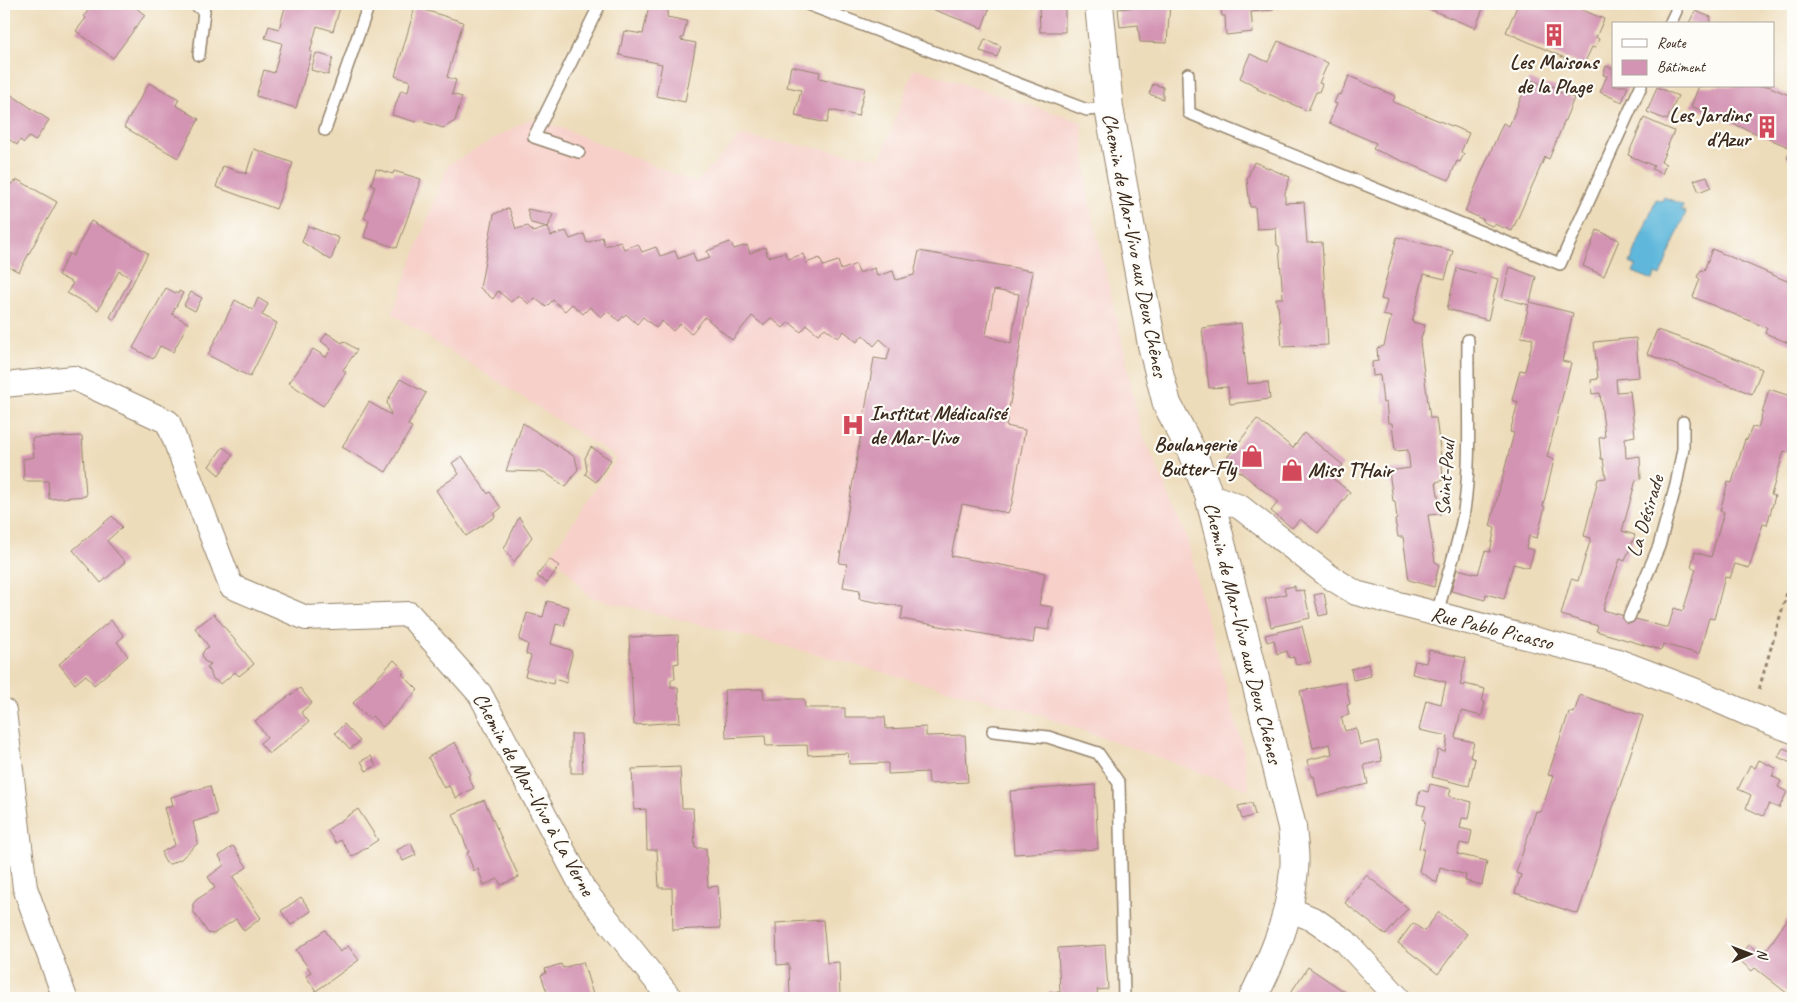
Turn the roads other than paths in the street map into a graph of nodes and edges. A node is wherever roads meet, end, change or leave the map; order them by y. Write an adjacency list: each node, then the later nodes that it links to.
1 (194, 4): 8 (lane)
2 (369, 4): 12 (lane)
3 (600, 4): 13 (lane)
4 (807, 4): 11 (lane)
5 (1099, 4): 11 (street, Chemin de Mar-Vivo aux Deux Chênes)
6 (1676, 4): 7 (lane)
7 (1671, 22)
8 (199, 55)
9 (1188, 74): 10 (lane)
10 (1640, 88)
11 (1109, 108): 17 (street, Chemin de Mar-Vivo aux Deux Chênes)
12 (325, 130)
13 (579, 152)
14 (1468, 340): 18 (lane, Saint-Paul)
15 (4, 385): 25 (street, Chemin de Mar-Vivo à La Verne)
16 (1683, 422): 19 (lane, La Désirade)
17 (1209, 494): 18 (street, Rue Pablo Picasso); 23 (street, Chemin de Mar-Vivo aux Deux Chênes)
18 (1438, 615): 22 (street, Rue Pablo Picasso)
19 (1629, 617)
20 (4, 711): 24 (street)
21 (993, 731): 26 (lane)
22 (1793, 731)
23 (1288, 909): 27 (street, Chemin de Mar-Vivo aux Deux Chênes); 28 (street)
24 (65, 998)
25 (670, 998)
26 (1124, 998)
27 (1253, 998)
28 (1398, 998)

